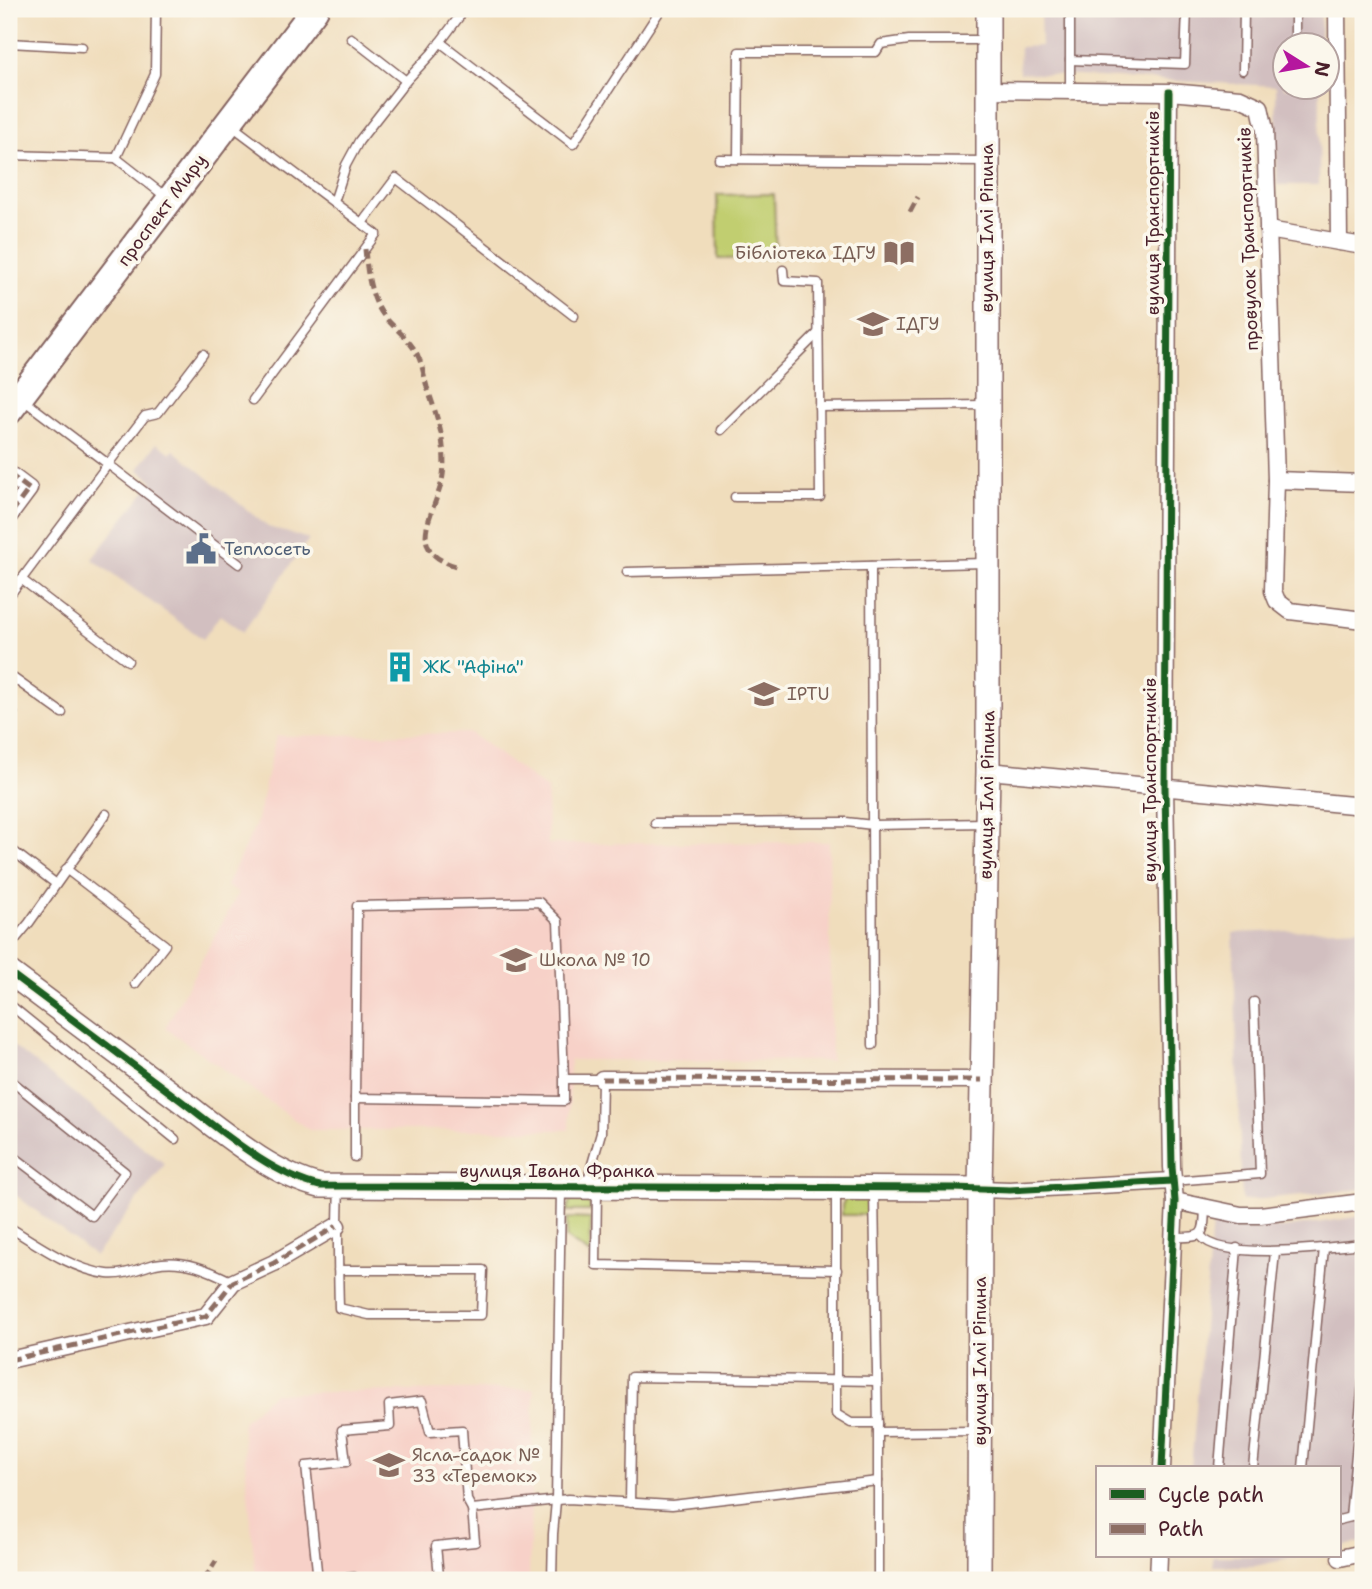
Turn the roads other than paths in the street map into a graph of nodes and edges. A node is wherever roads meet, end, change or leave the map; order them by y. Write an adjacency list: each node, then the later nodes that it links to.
1 (156, 9): 26 (lane)
2 (315, 9): 24 (main road, проспект Миру)
3 (465, 9): 15 (lane)
4 (661, 9): 15 (lane)
5 (988, 9): 14 (main road, вулиця Іллі Ріпина)
6 (1070, 9): 18 (lane)
7 (1082, 9): 11 (lane)
8 (1244, 9): 19 (lane)
9 (1295, 9): 12 (lane)
10 (1337, 9): 34 (street)
11 (1187, 10): 18 (lane)
12 (1295, 32)
13 (351, 38): 20 (lane)
14 (987, 40): 21 (main road, вулиця Іллі Ріпина); 28 (lane)
15 (440, 42): 20 (lane)
16 (9, 43): 17 (lane)
17 (82, 47)
18 (1070, 60): 22 (lane)
19 (1243, 70)
20 (407, 81): 31 (lane)
21 (988, 90): 22 (street, провулок Транспортників); 29 (main road, вулиця Іллі Ріпина)
22 (1070, 91): 23 (street, провулок Транспортників)
23 (1169, 92): 33 (street, провулок Транспортників); 62 (street, вулиця Транспортників)
24 (228, 123): 30 (main road, проспект Миру); 31 (lane)
25 (9, 155): 26 (lane)
26 (116, 158): 30 (lane)
27 (719, 159): 28 (lane)
28 (738, 159): 29 (lane)
29 (986, 161): 42 (main road, вулиця Іллі Ріпина)
30 (170, 200): 40 (main road, проспект Миру)
31 (334, 202): 32 (lane)
32 (362, 223): 37 (lane); 41 (lane)
33 (1268, 230): 34 (street); 47 (street, провулок Транспортників)
34 (1339, 242): 35 (street)
35 (1363, 246)
36 (783, 270): 38 (lane)
37 (574, 316)
38 (818, 333): 43 (lane); 44 (lane)
39 (203, 354): 45 (lane)
40 (12, 399): 45 (lane)
41 (253, 400)
42 (988, 405): 43 (lane); 51 (main road, вулиця Іллі Ріпина)
43 (819, 407): 49 (lane)
44 (721, 430)
45 (108, 464): 52 (lane); 55 (lane)
46 (9, 474): 50 (street)
47 (1276, 480): 48 (street); 57 (street, провулок Транспортників)
48 (1363, 483)
49 (735, 497)
50 (9, 516)
51 (988, 563): 53 (lane); 61 (main road, вулиця Іллі Ріпина)
52 (239, 564)
53 (871, 566): 54 (lane); 67 (lane)
54 (627, 572)
55 (21, 579): 56 (lane); 58 (lane)
56 (9, 596)
57 (1363, 620)
58 (128, 661)
59 (9, 674): 60 (lane)
60 (62, 713)
61 (988, 771): 62 (street); 66 (main road, вулиця Іллі Ріпина)
62 (1165, 788): 63 (street); 85 (street, вулиця Транспортників)
63 (1363, 806)
64 (106, 814): 69 (lane)
65 (655, 823): 67 (lane)
66 (988, 823): 67 (lane); 80 (main road, вулиця Іллі Ріпина)
67 (873, 825): 76 (lane)
68 (9, 848): 70 (lane)
69 (66, 869): 70 (lane); 73 (lane)
70 (55, 883): 71 (lane)
71 (9, 947)
72 (11, 979): 86 (main road, вулиця Івана Франка)
73 (135, 984)
74 (1254, 1002): 85 (lane)
75 (9, 1004): 82 (lane)
76 (873, 1045)
77 (9, 1079): 83 (lane)
78 (602, 1079): 79 (lane); 80 (street); 88 (lane)
79 (564, 1080): 81 (lane); 81 (lane)
80 (982, 1080): 91 (main road, вулиця Іллі Ріпина)
81 (355, 1098): 84 (lane)
82 (175, 1139)
83 (9, 1153)
84 (355, 1157)
85 (1172, 1181): 91 (street, вулиця Івана Франка); 92 (street, вулиця Транспортників)
86 (339, 1187): 87 (main road, вулиця Івана Франка); 95 (lane)
87 (561, 1187): 88 (main road, вулиця Івана Франка); 117 (lane)
88 (593, 1187): 89 (main road, вулиця Івана Франка); 104 (lane)
89 (836, 1187): 90 (main road, вулиця Івана Франка); 104 (lane)
90 (874, 1188): 91 (main road, вулиця Івана Франка); 107 (lane)
91 (980, 1189): 111 (main road, вулиця Іллі Ріпина)
92 (1175, 1201): 94 (street); 98 (street, вулиця Транспортників)
93 (1363, 1202): 94 (street)
94 (1205, 1206): 97 (lane)
95 (337, 1226): 103 (lane); 105 (street)
96 (9, 1227): 105 (lane)
97 (1201, 1236): 98 (lane); 100 (lane)
98 (1173, 1237): 112 (street, вулиця Транспортників)
99 (1363, 1244): 101 (lane)
100 (1237, 1248): 102 (lane); 113 (lane)
101 (1324, 1248): 102 (lane); 115 (lane)
102 (1275, 1252): 114 (lane)
103 (338, 1270): 103 (lane)
104 (837, 1270): 109 (lane)
105 (233, 1282): 106 (street)
106 (9, 1360)
107 (877, 1381): 109 (lane); 110 (lane)
108 (1363, 1381): 121 (lane)
109 (836, 1382): 110 (lane); 118 (lane)
110 (878, 1428): 111 (lane); 116 (lane)
111 (980, 1431): 131 (main road, вулиця Іллі Ріпина)
112 (1162, 1466)
113 (1219, 1466)
114 (1253, 1466)
115 (1303, 1466)
116 (878, 1481): 118 (lane); 130 (lane)
117 (556, 1501): 118 (lane); 119 (lane); 129 (lane)
118 (630, 1503)
119 (472, 1509): 126 (lane); 128 (lane)
120 (1363, 1514): 121 (lane)
121 (1350, 1517): 122 (lane)
122 (1340, 1520)
123 (1363, 1553): 125 (street)
124 (1159, 1558): 132 (street)
125 (1340, 1558)
126 (320, 1580): 127 (lane)
127 (355, 1580)
128 (405, 1580)
129 (552, 1580)
130 (878, 1580)
131 (979, 1580)
132 (1158, 1580)

